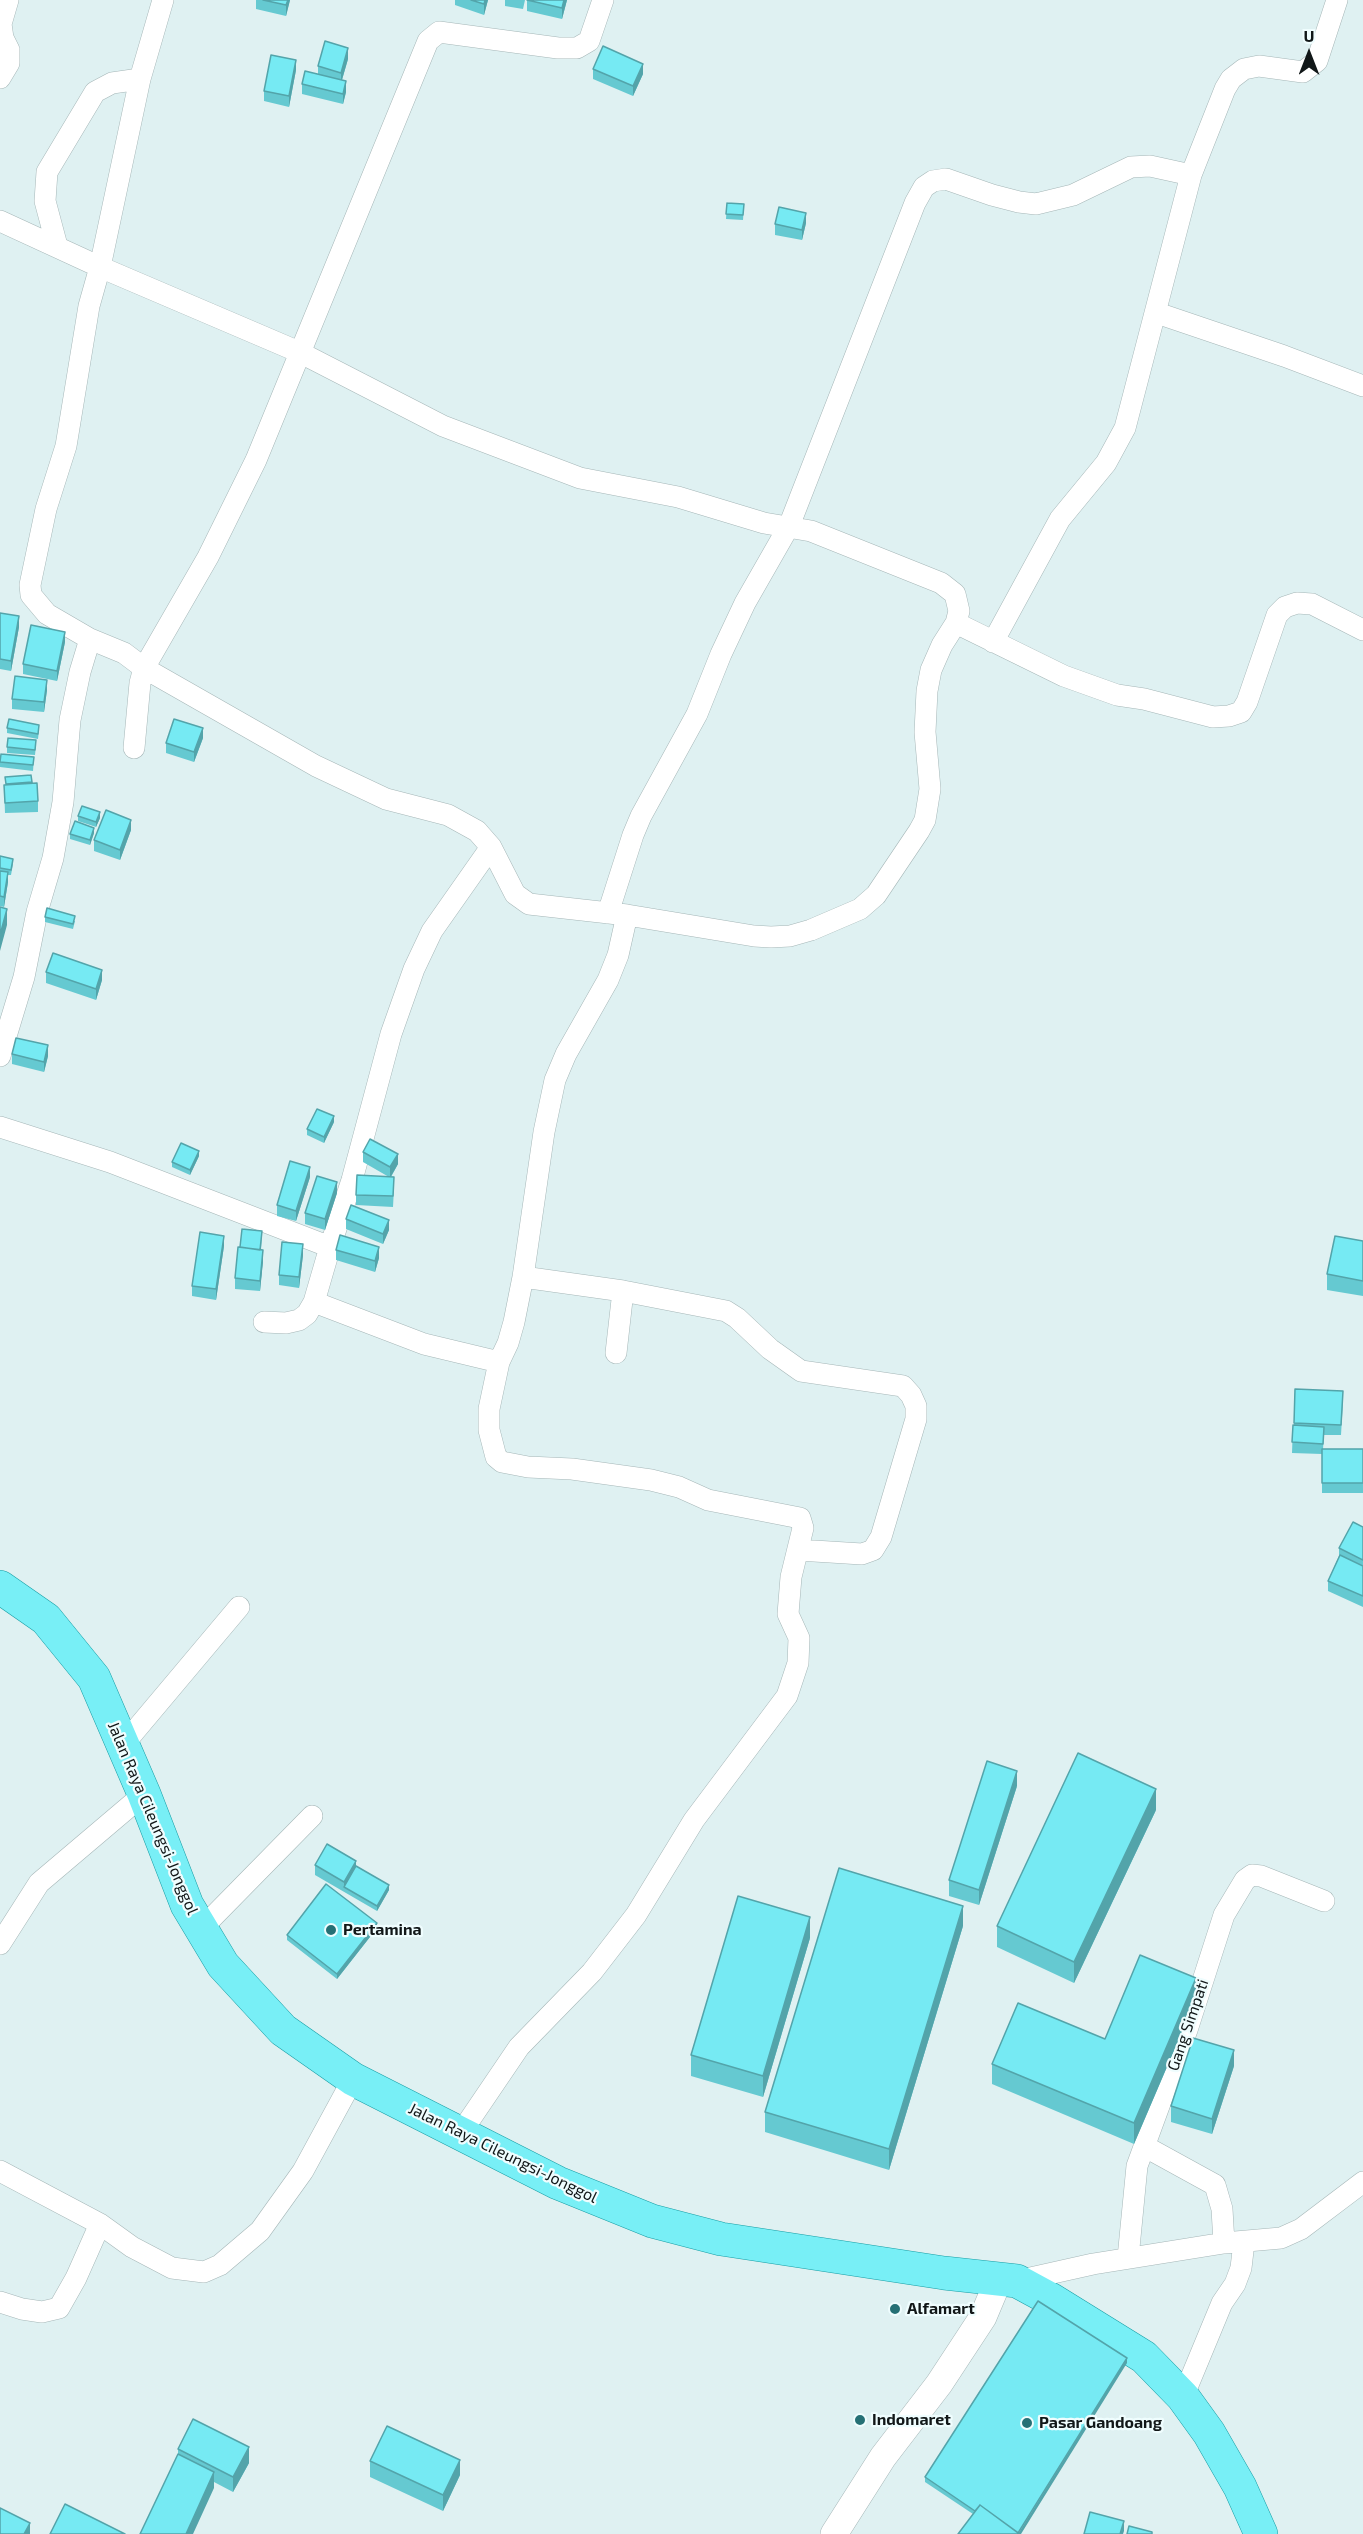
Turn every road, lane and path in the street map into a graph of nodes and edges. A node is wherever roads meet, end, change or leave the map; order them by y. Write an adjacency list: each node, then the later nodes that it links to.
1 (8, 0): 5 (street)
2 (163, 0): 6 (street)
3 (603, 0): 12 (street)
4 (1337, 0): 7 (street)
5 (0, 78)
6 (140, 79): 9 (street); 10 (street)
7 (1191, 175): 11 (street); 14 (street)
8 (0, 221): 9 (street)
9 (57, 246): 10 (street)
10 (100, 267): 12 (street); 17 (street)
11 (1157, 313): 13 (street); 18 (street)
12 (299, 352): 14 (street); 19 (street)
13 (1363, 386)
14 (789, 526): 15 (street); 22 (street)
15 (956, 623): 18 (street); 22 (street)
16 (1363, 630): 18 (street)
17 (90, 639): 19 (street); 23 (street)
18 (993, 642)
19 (144, 668): 20 (street); 21 (street)
20 (134, 748)
21 (491, 847): 22 (street); 25 (street)
22 (618, 914): 26 (street)
23 (0, 1056)
24 (0, 1127): 25 (street)
25 (330, 1247): 28 (street)
26 (523, 1276): 27 (street); 31 (street)
27 (623, 1291): 30 (street); 32 (street)
28 (314, 1302): 29 (street); 31 (street)
29 (264, 1322)
30 (616, 1353)
31 (499, 1362): 32 (street)
32 (798, 1550): 42 (street)
33 (0, 1587): 35 (main road, Jalan Raya Cileungsi-Jonggol)
34 (239, 1607): 35 (street)
35 (123, 1745): 36 (main road, Jalan Raya Cileungsi-Jonggol)
36 (144, 1794): 39 (main road, Jalan Raya Cileungsi-Jonggol); 40 (street)
37 (312, 1816): 39 (street)
38 (1324, 1901): 43 (street, Gang Simpati)
39 (201, 1929): 41 (main road, Jalan Raya Cileungsi-Jonggol)
40 (0, 1944)
41 (352, 2079): 42 (main road, Jalan Raya Cileungsi-Jonggol); 46 (street)
42 (460, 2134): 49 (main road, Jalan Raya Cileungsi-Jonggol)
43 (1144, 2146): 47 (street); 48 (street, Gang Simpati)
44 (0, 2171): 46 (street)
45 (1363, 2182): 47 (street)
46 (100, 2224): 50 (street)
47 (1234, 2243): 48 (street); 51 (street)
48 (1128, 2258): 49 (street)
49 (1008, 2280): 51 (main road, Jalan Raya Cileungsi-Jonggol); 52 (street)
50 (0, 2302)
51 (1183, 2397): 53 (main road, Jalan Raya Cileungsi-Jonggol)
52 (834, 2534)
53 (1261, 2534)

